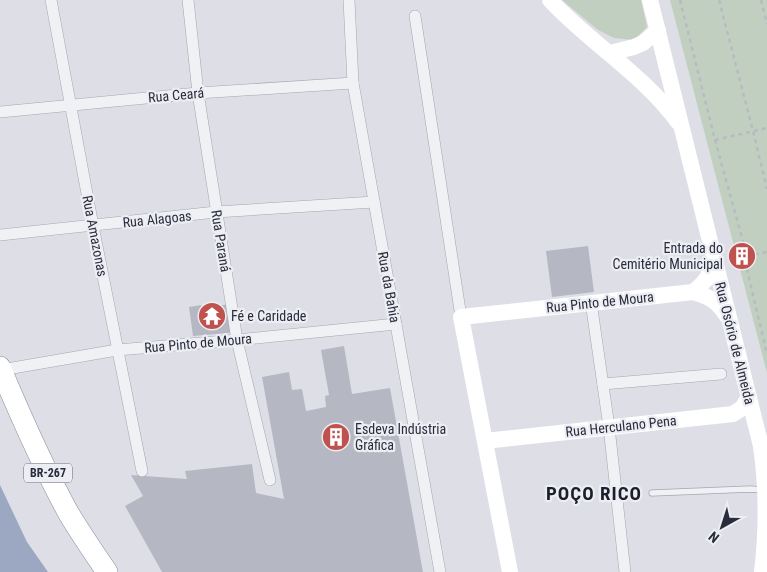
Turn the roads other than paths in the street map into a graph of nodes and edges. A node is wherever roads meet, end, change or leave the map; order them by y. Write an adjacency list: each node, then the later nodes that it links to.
1 (50, 0): 11 (street, Rua Amazonas)
2 (188, 0): 10 (street, Rua Paraná)
3 (349, 0): 9 (street, Rua da Bahia)
4 (550, 0): 8 (main road)
5 (650, 0): 7 (main road, Rua Osório de Almeida)
6 (415, 16): 21 (street)
7 (658, 30): 8 (main road); 13 (main road, Rua Osório de Almeida)
8 (610, 53): 13 (main road)
9 (353, 83): 10 (street, Rua Ceará); 14 (street, Rua da Bahia)
10 (198, 93): 11 (street, Rua Ceará); 15 (street, Rua Paraná)
11 (70, 104): 12 (street, Rua Ceará); 16 (street, Rua Amazonas)
12 (0, 112)
13 (682, 127): 18 (main road, Rua Osório de Almeida)
14 (374, 202): 15 (street, Rua Alagoas); 23 (street, Rua da Bahia)
15 (216, 212): 16 (street, Rua Alagoas); 24 (street, Rua Paraná)
16 (93, 226): 17 (street, Rua Alagoas); 25 (street, Rua Amazonas)
17 (0, 235)
18 (714, 252): 19 (main road); 22 (main road, Rua Osório de Almeida)
19 (693, 292): 20 (main road, Rua Pinto de Moura); 22 (main road)
20 (591, 302): 21 (main road, Rua Pinto de Moura); 28 (street)
21 (461, 317): 31 (main road)
22 (730, 320): 29 (main road, Rua Osório de Almeida)
23 (396, 324): 24 (street, Rua Pinto de Moura); 37 (street, Rua da Bahia)
24 (237, 340): 25 (street, Rua Pinto de Moura); 33 (street, Rua Paraná)
25 (117, 350): 26 (street, Rua Pinto de Moura); 32 (street, Rua Amazonas)
26 (1, 369): 36 (highway, BR-267)
27 (721, 374): 28 (street)
28 (603, 384): 30 (street)
29 (748, 397): 30 (main road, Rua Herculano Pena); 34 (main road, Rua Osório de Almeida)
30 (609, 427): 31 (main road, Rua Herculano Pena); 39 (street)
31 (485, 441): 38 (main road)
32 (142, 471)
33 (270, 480)
34 (766, 490): 35 (lane); 40 (main road, Rua Osório de Almeida)
35 (652, 493)
36 (107, 572)
37 (440, 572)
38 (510, 572)
39 (625, 572)
40 (762, 572)

